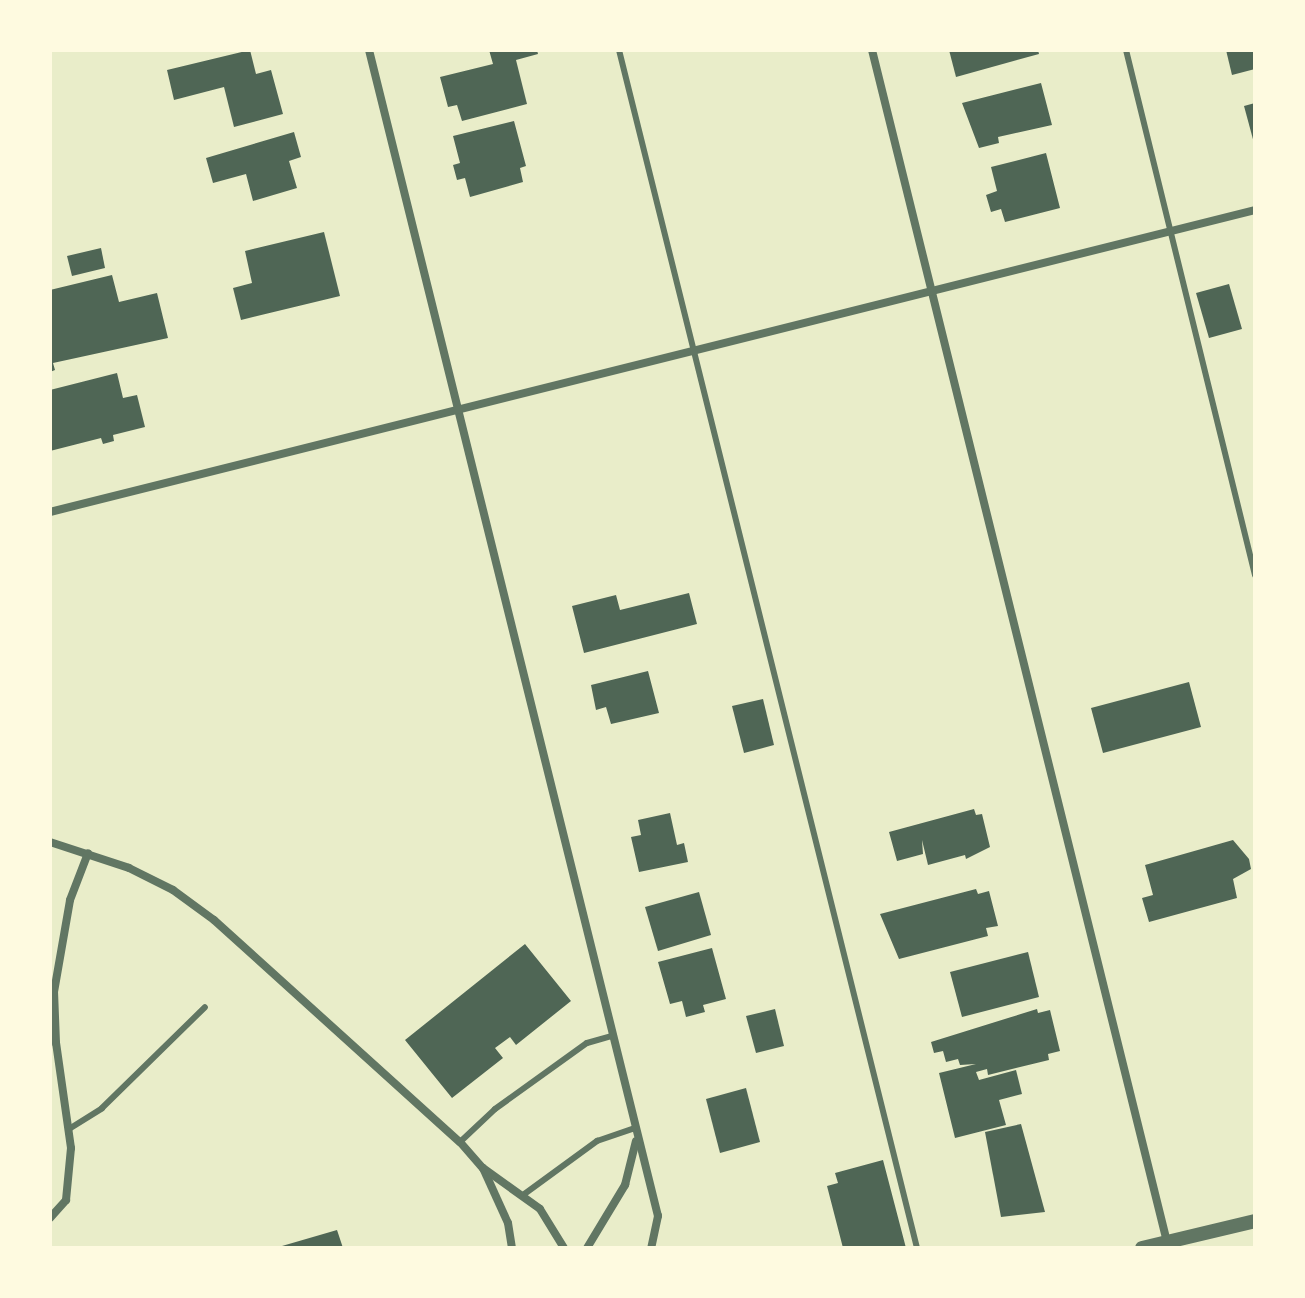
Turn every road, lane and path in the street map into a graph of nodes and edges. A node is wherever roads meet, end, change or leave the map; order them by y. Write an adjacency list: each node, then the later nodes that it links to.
1 (369, 50): 9 (street)
2 (619, 50): 8 (lane)
3 (872, 50): 7 (street)
4 (1126, 50): 6 (lane)
5 (1255, 210): 6 (street)
6 (1171, 231): 7 (street); 11 (lane)
7 (933, 290): 8 (street); 24 (street)
8 (692, 351): 9 (street); 29 (lane)
9 (460, 408): 10 (street); 15 (street)
10 (50, 512)
11 (1255, 575)
12 (50, 842): 13 (street)
13 (88, 853): 17 (street); 19 (street)
14 (205, 1007): 17 (lane)
15 (612, 1036): 16 (street); 19 (lane)
16 (634, 1128): 18 (street); 21 (lane)
17 (69, 1129): 22 (street)
18 (636, 1140): 27 (street); 28 (street)
19 (460, 1142): 20 (street)
20 (483, 1168): 21 (street); 25 (street)
21 (523, 1195): 26 (street)
22 (50, 1218)
23 (1255, 1221): 24 (street)
24 (1167, 1242): 30 (street)
25 (512, 1248)
26 (564, 1248)
27 (587, 1248)
28 (651, 1248)
29 (917, 1248)
30 (1142, 1248)

